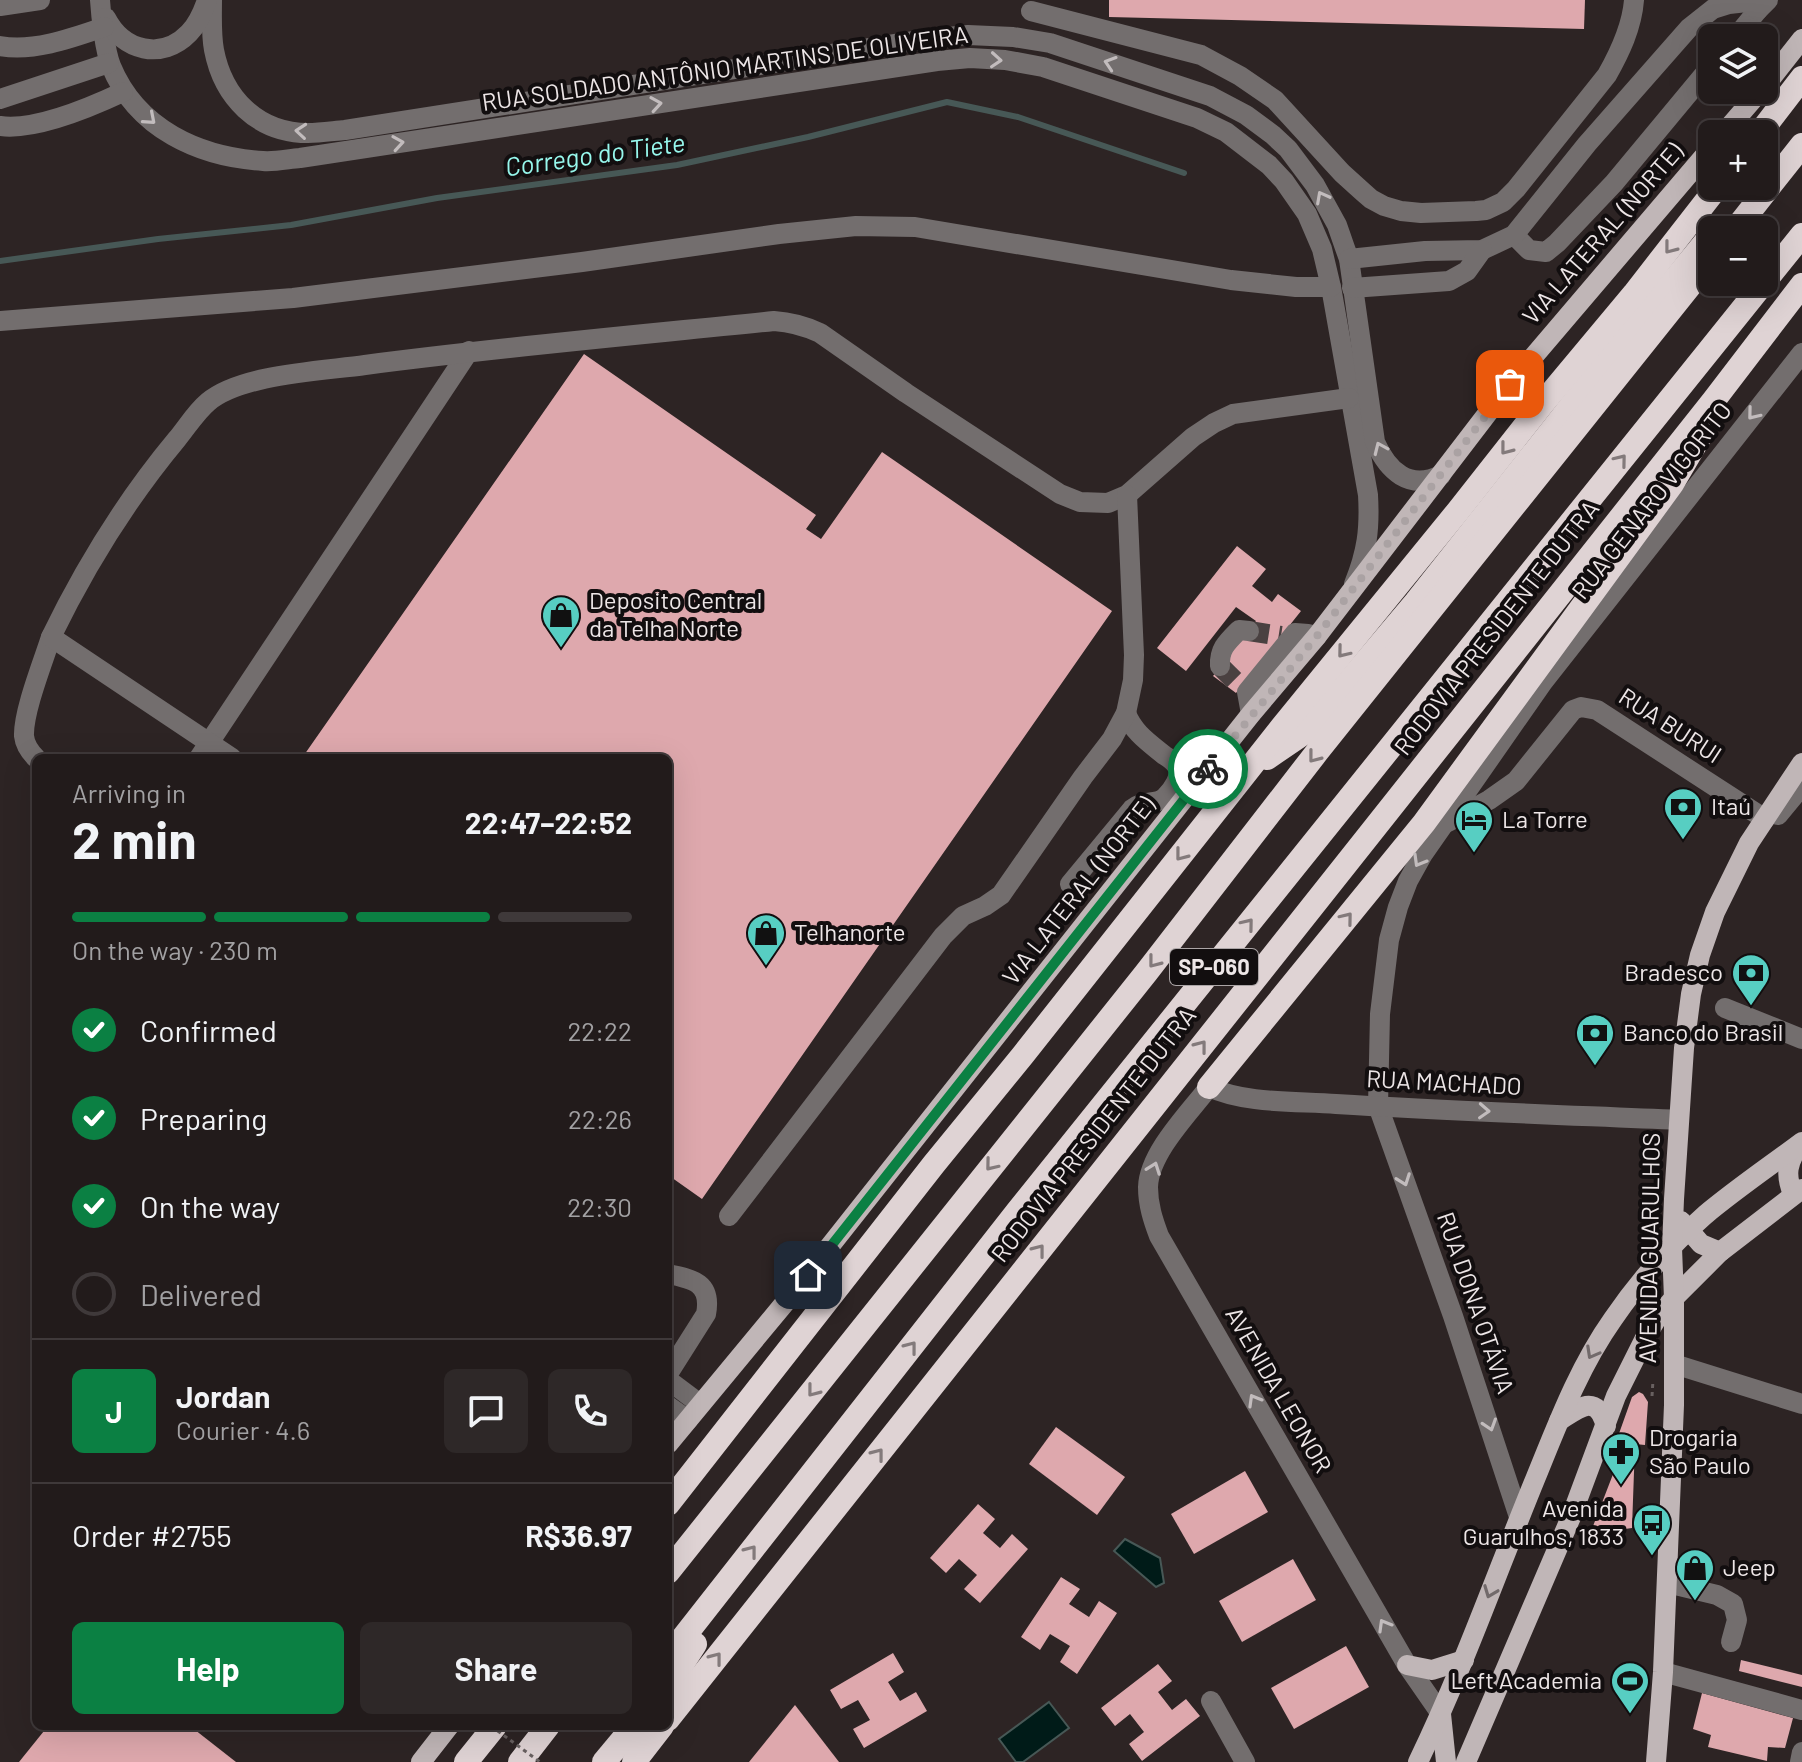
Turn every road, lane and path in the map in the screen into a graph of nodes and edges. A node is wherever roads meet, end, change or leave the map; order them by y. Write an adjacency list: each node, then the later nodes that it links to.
1 (40, 0): 5 (street)
2 (210, 0): 6 (street); 12 (street, RUA SOLDADO ANTÔNIO MARTINS DE OLIVEIRA, one-way to 2)
3 (1634, 0): 7 (street)
4 (1763, 5): 8 (street); 31 (street)
5 (0, 6)
6 (101, 11): 10 (street); 11 (street, RUA SOLDADO ANTÔNIO MARTINS DE OLIVEIRA)
7 (1031, 11)
8 (1747, 24)
9 (1802, 39): 13 (main road)
10 (0, 46)
11 (109, 63): 17 (street, RUA SOLDADO ANTÔNIO MARTINS DE OLIVEIRA); 18 (street)
12 (738, 69): 16 (street); 35 (street, RUA SOLDADO ANTÔNIO MARTINS DE OLIVEIRA, one-way to 12)
13 (1778, 69)
14 (1802, 78): 21 (highway)
15 (1698, 82): 31 (street)
16 (740, 91): 17 (street, RUA SOLDADO ANTÔNIO MARTINS DE OLIVEIRA, one-way to 16); 38 (street, RUA SOLDADO ANTÔNIO MARTINS DE OLIVEIRA, one-way to 38)
17 (123, 92): 23 (street)
18 (0, 99)
19 (1749, 104): 20 (main road)
20 (1735, 120)
21 (1770, 120)
22 (1802, 125): 25 (highway)
23 (0, 126)
24 (1802, 145): 30 (highway)
25 (1778, 153)
26 (1698, 163): 45 (main road, VIA LATERAL (NORTE))
27 (1707, 200): 57 (highway, one-way to 57)
28 (1740, 200): 29 (highway)
29 (1727, 216)
30 (1746, 216)
31 (1514, 235): 33 (street)
32 (1802, 235): 90 (highway, RODOVIA PRESIDENTE DUTRA / SP-060, one-way to 32)
33 (1482, 250): 35 (street); 39 (street)
34 (1698, 251): 57 (highway)
35 (1349, 259): 39 (street, RUA SOLDADO ANTÔNIO MARTINS DE OLIVEIRA)
36 (1698, 276): 88 (highway, SP-060, one-way to 88)
37 (1802, 285): 44 (highway, RODOVIA PRESIDENTE DUTRA / SP-060)
38 (1331, 287): 40 (street); 43 (street, RUA SOLDADO ANTÔNIO MARTINS DE OLIVEIRA)
39 (1352, 288): 45 (street, RUA SOLDADO ANTÔNIO MARTINS DE OLIVEIRA, one-way to 39)
40 (0, 321)
41 (469, 351): 46 (street); 50 (street); 54 (street)
42 (1802, 353): 60 (street, RUA GENARO VIGORITO, one-way to 60)
43 (1349, 398): 46 (street); 47 (street, RUA SOLDADO ANTÔNIO MARTINS DE OLIVEIRA)
44 (1714, 400): 65 (highway, one-way to 44); 99 (highway, RODOVIA PRESIDENTE DUTRA / SP-060, one-way to 44)
45 (1441, 475): 47 (main road, VIA LATERAL (NORTE))
46 (1127, 495): 52 (street)
47 (1351, 591): 49 (main road, VIA LATERAL (NORTE))
48 (1249, 631): 51 (street)
49 (1317, 636): 53 (main road, VIA LATERAL (NORTE)); 53 (street)
50 (51, 637): 54 (street); 55 (street)
51 (1220, 666)
52 (1126, 713): 62 (street); 71 (street)
53 (1251, 714): 82 (main road, VIA LATERAL (NORTE))
54 (204, 750)
55 (32, 754)
56 (1802, 763): 59 (main road, AVENIDA GUARULHOS)
57 (1244, 775): 86 (highway, one-way to 86)
58 (1802, 786): 61 (street)
59 (1765, 819): 60 (street, RUA BURUI); 61 (main road, AVENIDA GUARULHOS)
60 (1442, 826): 66 (street, RUA GENARO VIGORITO, one-way to 66)
61 (1749, 843): 67 (main road, AVENIDA GUARULHOS)
62 (1070, 884)
63 (1725, 1008): 64 (street)
64 (1802, 1039)
65 (1209, 1087): 66 (street, RUA MACHADO); 94 (street, AVENIDA LEONOR, one-way to 65)
66 (1378, 1106): 67 (street, RUA MACHADO, one-way to 67); 87 (street, RUA DONA OTÁVIA, one-way to 87)
67 (1679, 1120): 70 (main road, AVENIDA GUARULHOS)
68 (1802, 1142): 69 (main road); 72 (main road)
69 (1798, 1192): 74 (main road)
70 (1673, 1211): 72 (main road); 73 (main road, AVENIDA GUARULHOS)
71 (729, 1216)
72 (1689, 1230): 73 (main road); 74 (main road)
73 (1672, 1248): 76 (main road, AVENIDA GUARULHOS); 83 (main road, one-way to 83)
74 (1720, 1252): 76 (main road)
75 (672, 1275): 78 (street)
76 (1674, 1298): 77 (main road, AVENIDA GUARULHOS); 84 (main road)
77 (1674, 1364): 80 (street); 89 (main road, AVENIDA GUARULHOS)
78 (672, 1368)
79 (672, 1385): 82 (street)
80 (1802, 1404)
81 (672, 1407): 82 (street)
82 (694, 1412): 85 (main road, VIA LATERAL (NORTE))
83 (1559, 1422): 84 (main road); 87 (main road)
84 (1606, 1426): 119 (main road)
85 (672, 1439)
86 (672, 1499)
87 (1519, 1517): 93 (main road, one-way to 93)
88 (672, 1567)
89 (1667, 1583): 91 (street); 95 (main road, AVENIDA GUARULHOS)
90 (714, 1598): 92 (highway, RODOVIA PRESIDENTE DUTRA / SP-060); 96 (highway)
91 (1731, 1642)
92 (672, 1652)
93 (1464, 1660): 94 (main road); 100 (main road)
94 (1407, 1665): 100 (street, AVENIDA LEONOR)
95 (1663, 1672): 98 (street); 120 (main road, AVENIDA GUARULHOS)
96 (672, 1680)
97 (1211, 1701): 116 (street)
98 (1802, 1710)
99 (672, 1714)
100 (1441, 1714): 117 (main road); 118 (main road)
101 (446, 1730): 109 (main road)
102 (490, 1730): 110 (highway)
103 (498, 1730): 112 (path, bridge)
104 (545, 1730): 111 (highway)
105 (610, 1730): 113 (highway)
106 (631, 1730): 114 (highway)
107 (659, 1730): 115 (highway)
108 (1802, 1752): 121 (street)
109 (421, 1762)
110 (466, 1762)
111 (520, 1762)
112 (540, 1762)
113 (585, 1762)
114 (604, 1762)
115 (634, 1762)
116 (1245, 1762)
117 (1418, 1762)
118 (1446, 1762)
119 (1466, 1762)
120 (1656, 1762)
121 (1800, 1762)

